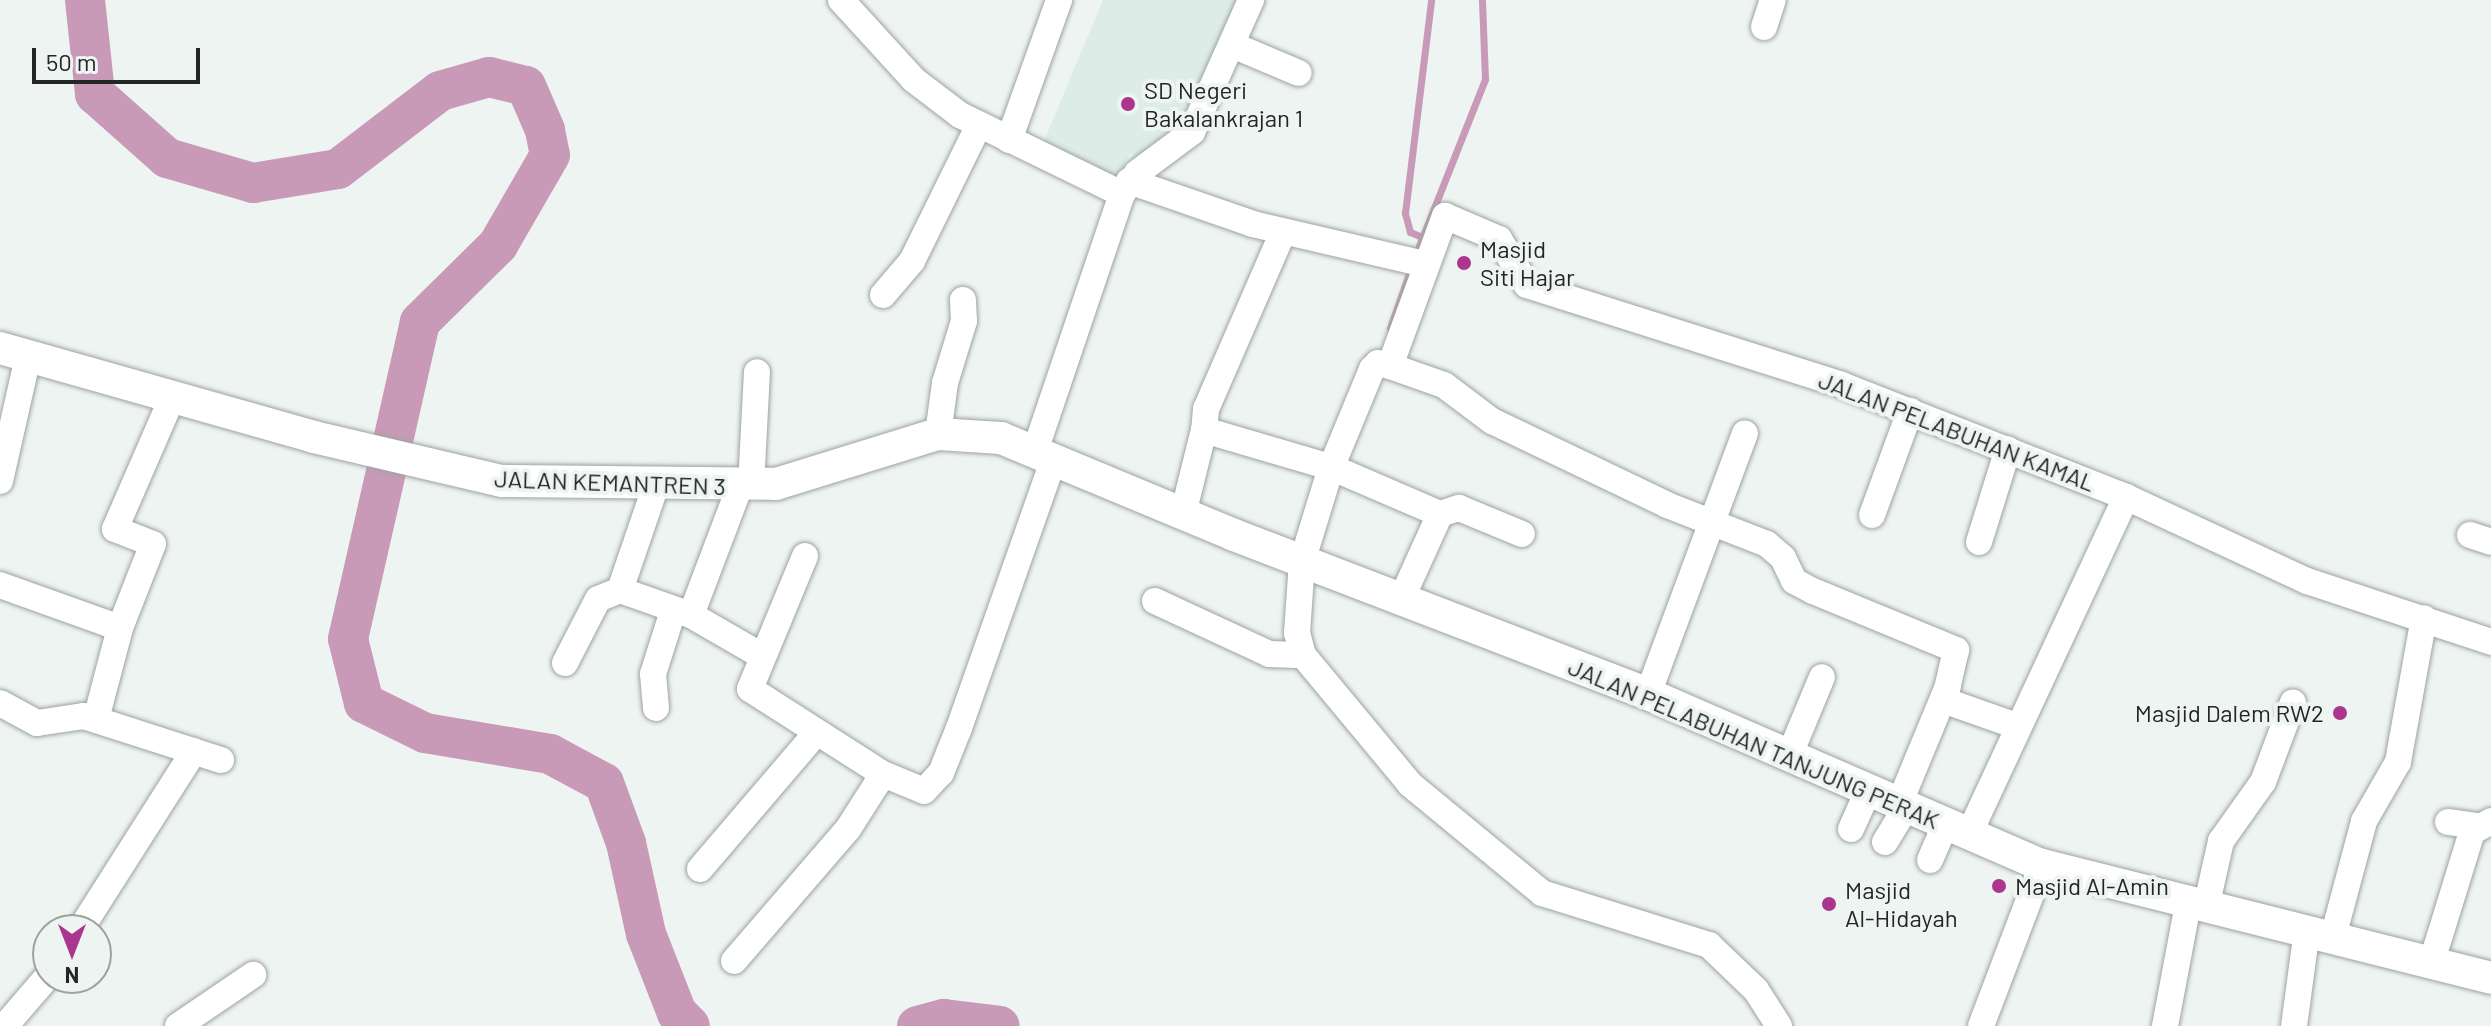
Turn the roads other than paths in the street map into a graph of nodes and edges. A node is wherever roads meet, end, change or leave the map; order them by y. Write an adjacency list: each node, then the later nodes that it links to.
1 (841, 0): 8 (street)
2 (1059, 0): 9 (street)
3 (1251, 0): 6 (street)
4 (1773, 0): 5 (street)
5 (1764, 27)
6 (1235, 46): 7 (street); 10 (street)
7 (1299, 73)
8 (979, 125): 9 (street); 13 (street)
9 (1009, 140): 10 (street)
10 (1126, 188): 11 (street); 24 (street)
11 (1283, 232): 12 (street); 20 (street)
12 (1417, 262): 16 (street); 19 (street, JALAN PELABUHAN KAMAL)
13 (883, 295)
14 (963, 300): 22 (street)
15 (14, 352): 18 (street, JALAN KEMANTREN 3); 26 (street)
16 (1385, 365): 25 (street); 33 (street)
17 (757, 372): 28 (street)
18 (172, 398): 27 (street, JALAN KEMANTREN 3); 44 (street)
19 (1910, 411): 23 (street, JALAN PELABUHAN KAMAL); 32 (street)
20 (1204, 430): 25 (street); 30 (street)
21 (1745, 433): 33 (street)
22 (938, 434): 24 (street, JALAN KEMANTREN 3); 28 (street, JALAN KEMANTREN 3)
23 (2008, 449): 29 (street, JALAN PELABUHAN KAMAL); 35 (street)
24 (1044, 454): 30 (street, JALAN PELABUHAN TANJUNG PERAK); 61 (street)
25 (1338, 470): 31 (street); 37 (street)
26 (0, 481)
27 (656, 485): 28 (street, JALAN KEMANTREN 3); 39 (street)
28 (746, 486): 42 (street)
29 (2126, 497): 43 (street, JALAN PELABUHAN KAMAL); 56 (street)
30 (1183, 514): 37 (street, JALAN PELABUHAN TANJUNG PERAK)
31 (1440, 514): 34 (street); 40 (street)
32 (1872, 515)
33 (1715, 524): 50 (street); 51 (street)
34 (1522, 534)
35 (1979, 542)
36 (805, 556): 46 (street)
37 (1312, 566): 40 (street, JALAN PELABUHAN TANJUNG PERAK); 47 (street)
38 (0, 585): 44 (street)
39 (620, 590): 42 (street); 48 (street)
40 (1401, 600): 50 (street, JALAN PELABUHAN TANJUNG PERAK)
41 (1155, 601): 47 (street)
42 (682, 613): 46 (street); 54 (street)
43 (2424, 618): 45 (street, JALAN PELABUHAN KAMAL); 74 (street)
44 (120, 628): 55 (street)
45 (2491, 642)
46 (760, 655): 57 (street)
47 (1303, 655): 82 (street)
48 (565, 663)
49 (1822, 677): 59 (street)
50 (1648, 694): 59 (street, JALAN PELABUHAN TANJUNG PERAK)
51 (1943, 700): 56 (street); 63 (street)
52 (2293, 702): 72 (street)
53 (0, 703): 55 (street)
54 (656, 708)
55 (96, 719): 58 (street)
56 (2017, 726): 67 (street)
57 (816, 733): 61 (street); 71 (street)
58 (194, 751): 60 (street); 73 (street)
59 (1790, 754): 62 (street, JALAN PELABUHAN TANJUNG PERAK)
60 (221, 760)
61 (883, 774): 75 (street)
62 (1869, 789): 63 (street, JALAN PELABUHAN TANJUNG PERAK); 66 (street)
63 (1903, 804): 67 (street, JALAN PELABUHAN TANJUNG PERAK); 68 (street)
64 (2448, 822): 65 (street)
65 (2484, 824): 76 (street)
66 (1851, 829)
67 (1958, 829): 69 (street); 70 (street, JALAN PELABUHAN TANJUNG PERAK)
68 (1885, 842)
69 (1930, 860)
70 (2042, 865): 72 (street, JALAN PELABUHAN TANJUNG PERAK); 83 (street)
71 (700, 869)
72 (2198, 901): 74 (street, JALAN PELABUHAN TANJUNG PERAK); 84 (street)
73 (90, 914)
74 (2320, 933): 76 (street, JALAN PELABUHAN TANJUNG PERAK); 85 (street)
75 (734, 961)
76 (2432, 961): 78 (street, JALAN PELABUHAN TANJUNG PERAK)
77 (253, 975): 81 (street)
78 (2491, 978)
79 (33, 994): 80 (street)
80 (5, 1026)
81 (178, 1026)
82 (1779, 1026)
83 (1981, 1026)
84 (2165, 1026)
85 (2294, 1026)

